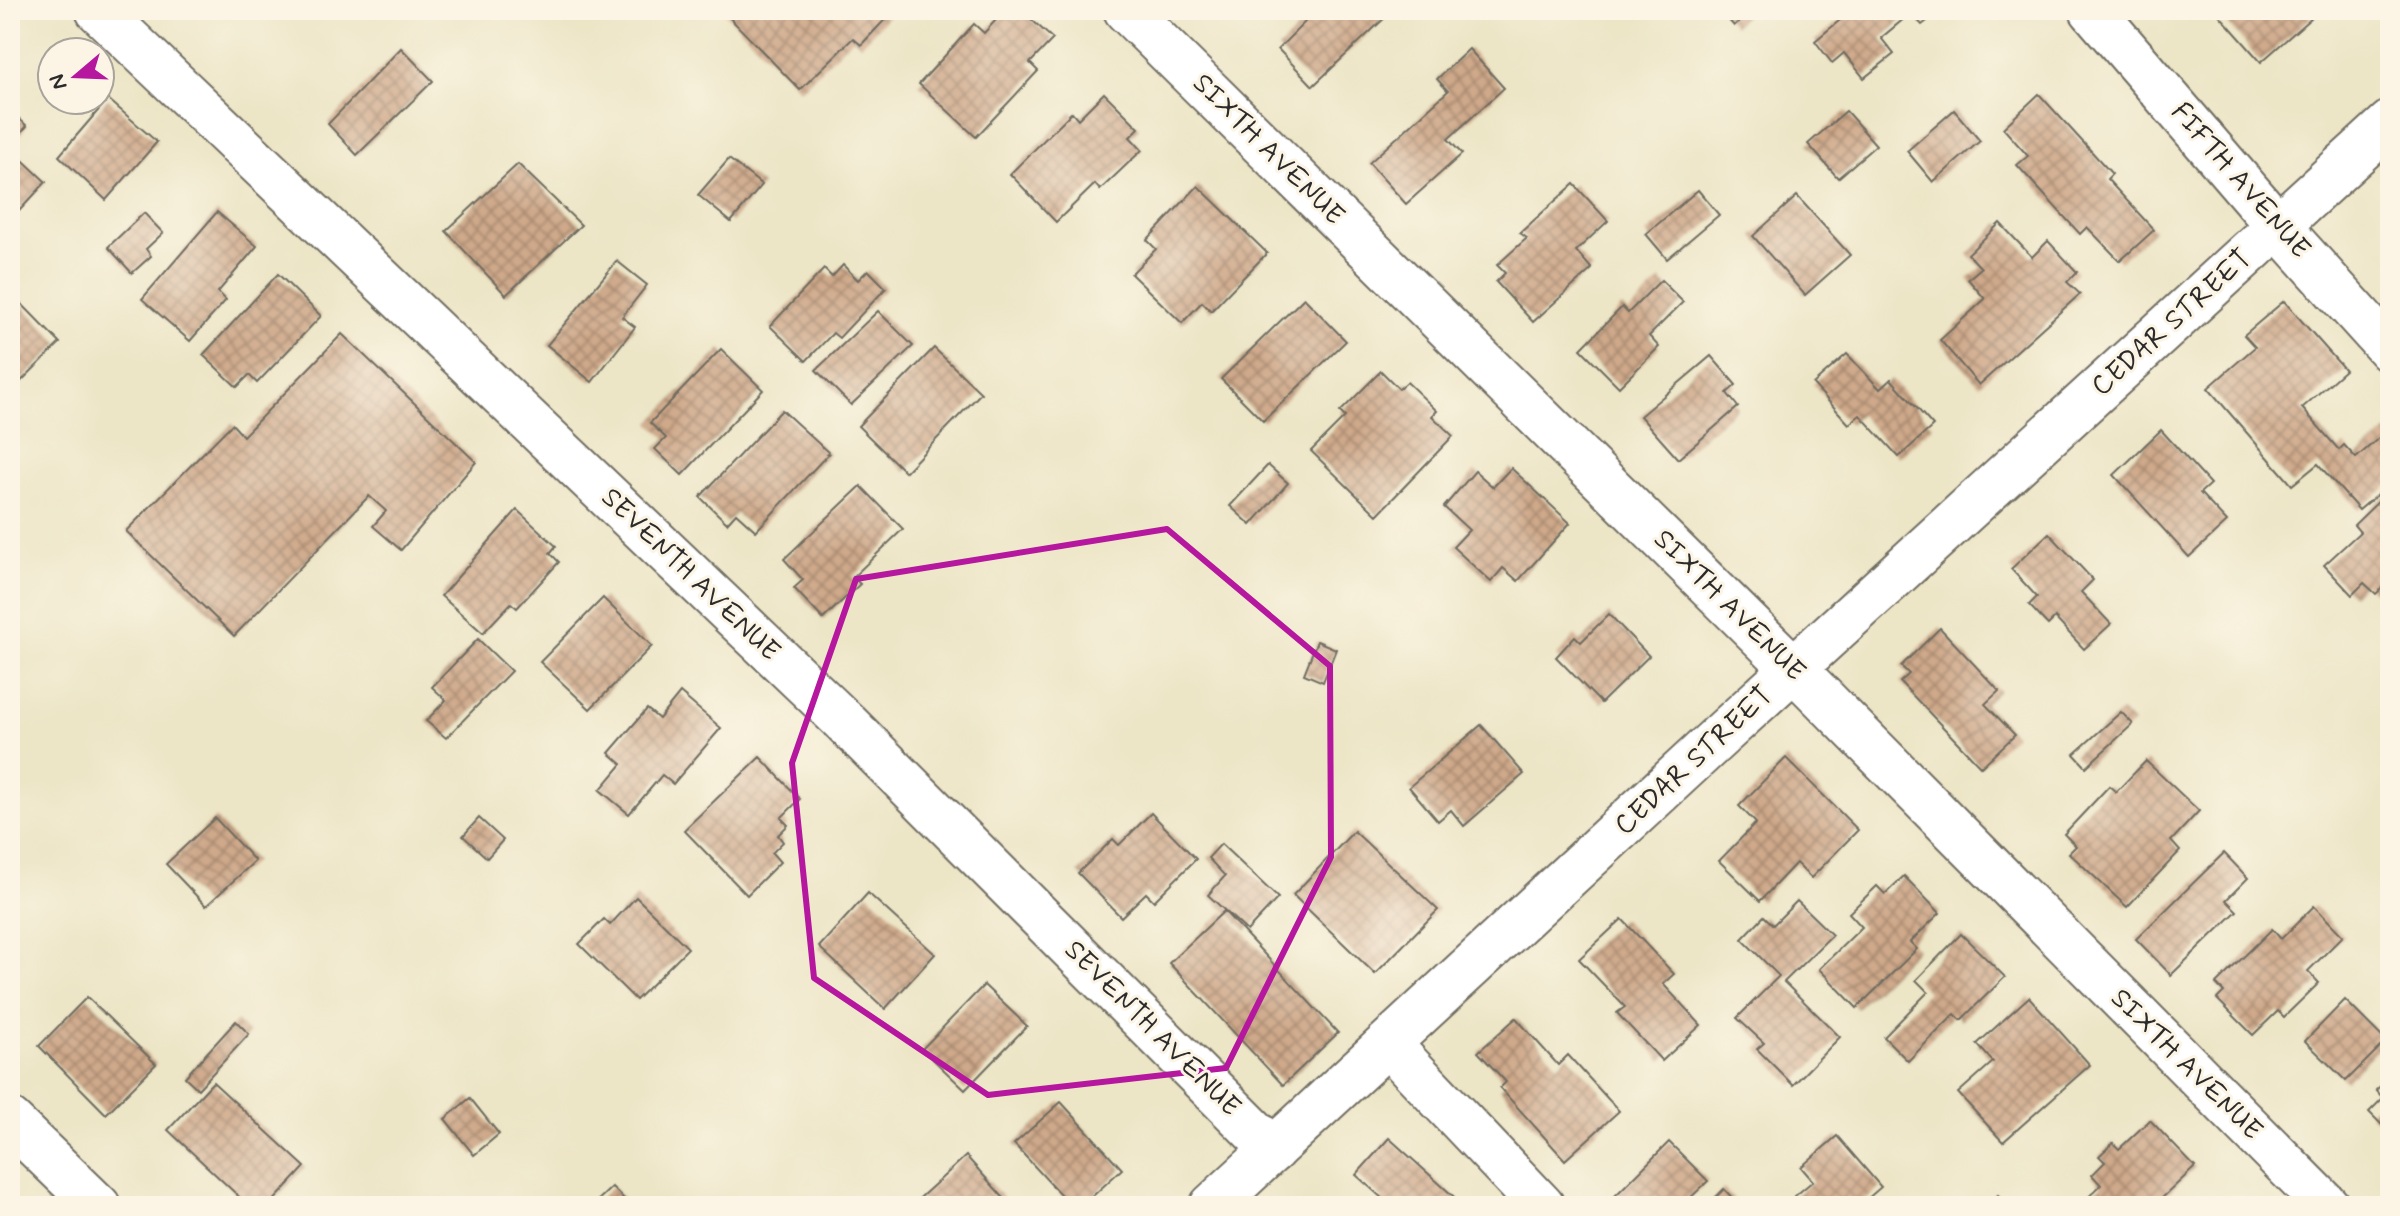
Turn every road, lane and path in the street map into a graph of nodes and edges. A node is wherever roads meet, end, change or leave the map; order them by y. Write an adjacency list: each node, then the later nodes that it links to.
1 (98, 10): 10 (street, SEVENTH AVENUE)
2 (1126, 10): 7 (street, SIXTH AVENUE)
3 (2092, 10): 5 (street, FIFTH AVENUE)
4 (2390, 123): 5 (street, CEDAR STREET)
5 (2278, 226): 6 (street, FIFTH AVENUE); 7 (street, CEDAR STREET)
6 (2390, 350)
7 (1794, 669): 8 (street, CEDAR STREET); 14 (street, SIXTH AVENUE)
8 (1388, 1044): 10 (street, CEDAR STREET); 13 (street)
9 (10, 1121): 11 (street)
10 (1273, 1150): 12 (street, CEDAR STREET)
11 (98, 1206)
12 (1212, 1206)
13 (1542, 1206)
14 (2327, 1206)

